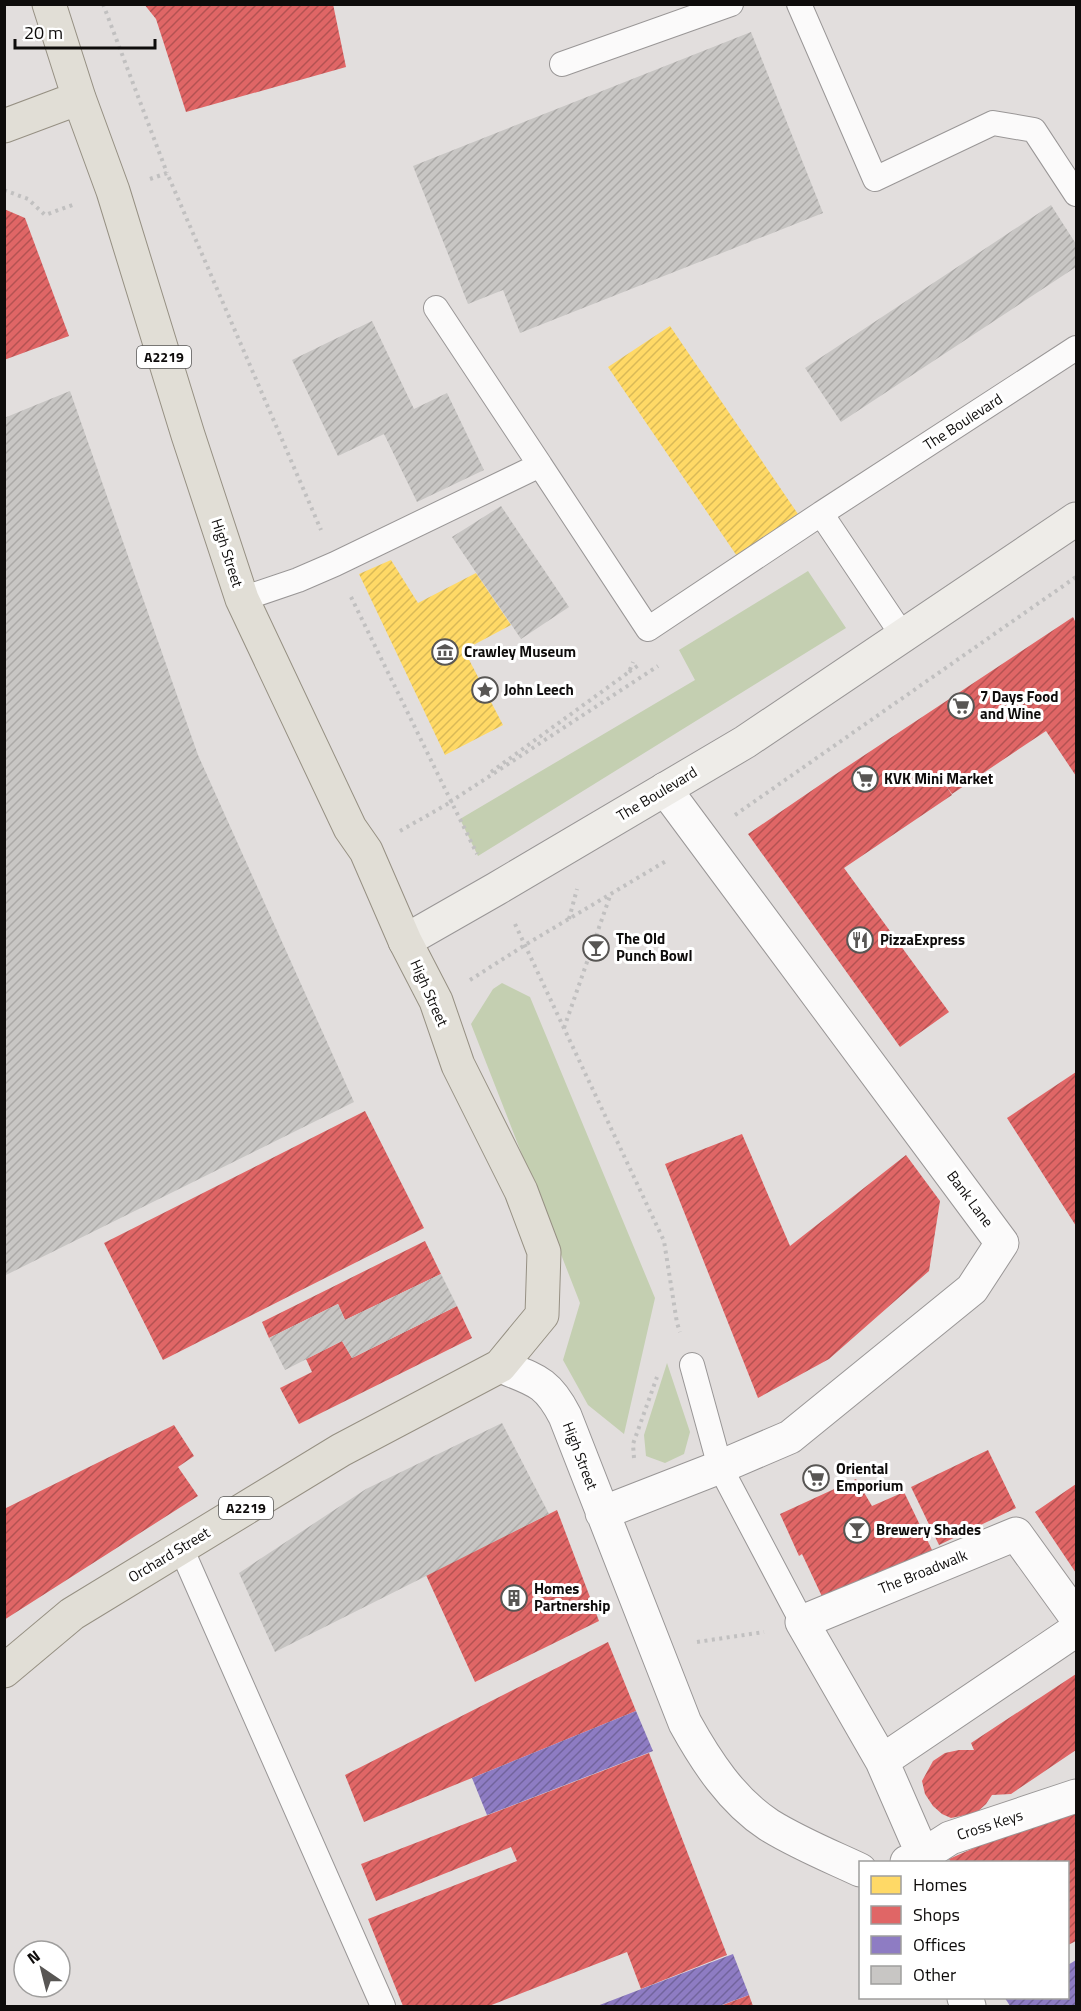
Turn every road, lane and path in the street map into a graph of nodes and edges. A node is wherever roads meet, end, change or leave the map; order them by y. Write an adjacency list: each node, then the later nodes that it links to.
1 (49, 4): 6 (main road, High Street / A2219)
2 (103, 4): 8 (path)
3 (731, 4): 5 (lane)
4 (799, 4): 11 (lane)
5 (562, 64)
6 (79, 98): 7 (main road); 10 (main road, High Street / A2219)
7 (4, 126)
8 (167, 173): 10 (path); 17 (path)
9 (4, 190): 10 (path)
10 (113, 191): 19 (main road, High Street / A2219)
11 (1077, 194)
12 (436, 308): 14 (lane)
13 (1077, 348): 15 (lane, The Boulevard)
14 (540, 465): 17 (lane); 20 (lane)
15 (822, 513): 20 (lane, The Boulevard); 21 (lane)
16 (1077, 519): 21 (street, The Boulevard)
17 (335, 564): 19 (lane); 23 (path)
18 (1076, 579): 24 (path)
19 (242, 599): 25 (main road, High Street / A2219)
20 (648, 628): 23 (path)
21 (903, 636): 22 (street, The Boulevard)
22 (665, 789): 24 (street, Bank Lane); 26 (street, The Boulevard)
23 (450, 802): 25 (path); 26 (path)
24 (702, 838): 27 (path); 34 (street, Bank Lane)
25 (366, 851): 28 (main road, High Street / A2219)
26 (496, 890): 28 (street, The Boulevard)
27 (610, 895): 29 (path); 29 (path)
28 (405, 941): 32 (main road, High Street / A2219)
29 (564, 1029): 30 (path)
30 (673, 1333)
31 (692, 1365): 34 (lane)
32 (500, 1366): 36 (street, High Street); 37 (main road, Orchard Street / A2219)
33 (658, 1376): 35 (path)
34 (720, 1467): 35 (street, Bank Lane); 39 (lane)
35 (638, 1499): 36 (street, Bank Lane)
36 (602, 1513): 42 (street, High Street)
37 (181, 1548): 44 (main road, Orchard Street / A2219); 49 (lane)
38 (1077, 1617): 39 (street, The Broadwalk)
39 (802, 1622): 41 (path); 45 (street)
40 (1077, 1630): 45 (street)
41 (697, 1642): 42 (path); 43 (path)
42 (654, 1645): 48 (street, High Street)
43 (701, 1652)
44 (4, 1671)
45 (882, 1761): 47 (street)
46 (1077, 1796): 47 (street, Cross Keys)
47 (918, 1860)
48 (859, 1869)
49 (383, 2007)

